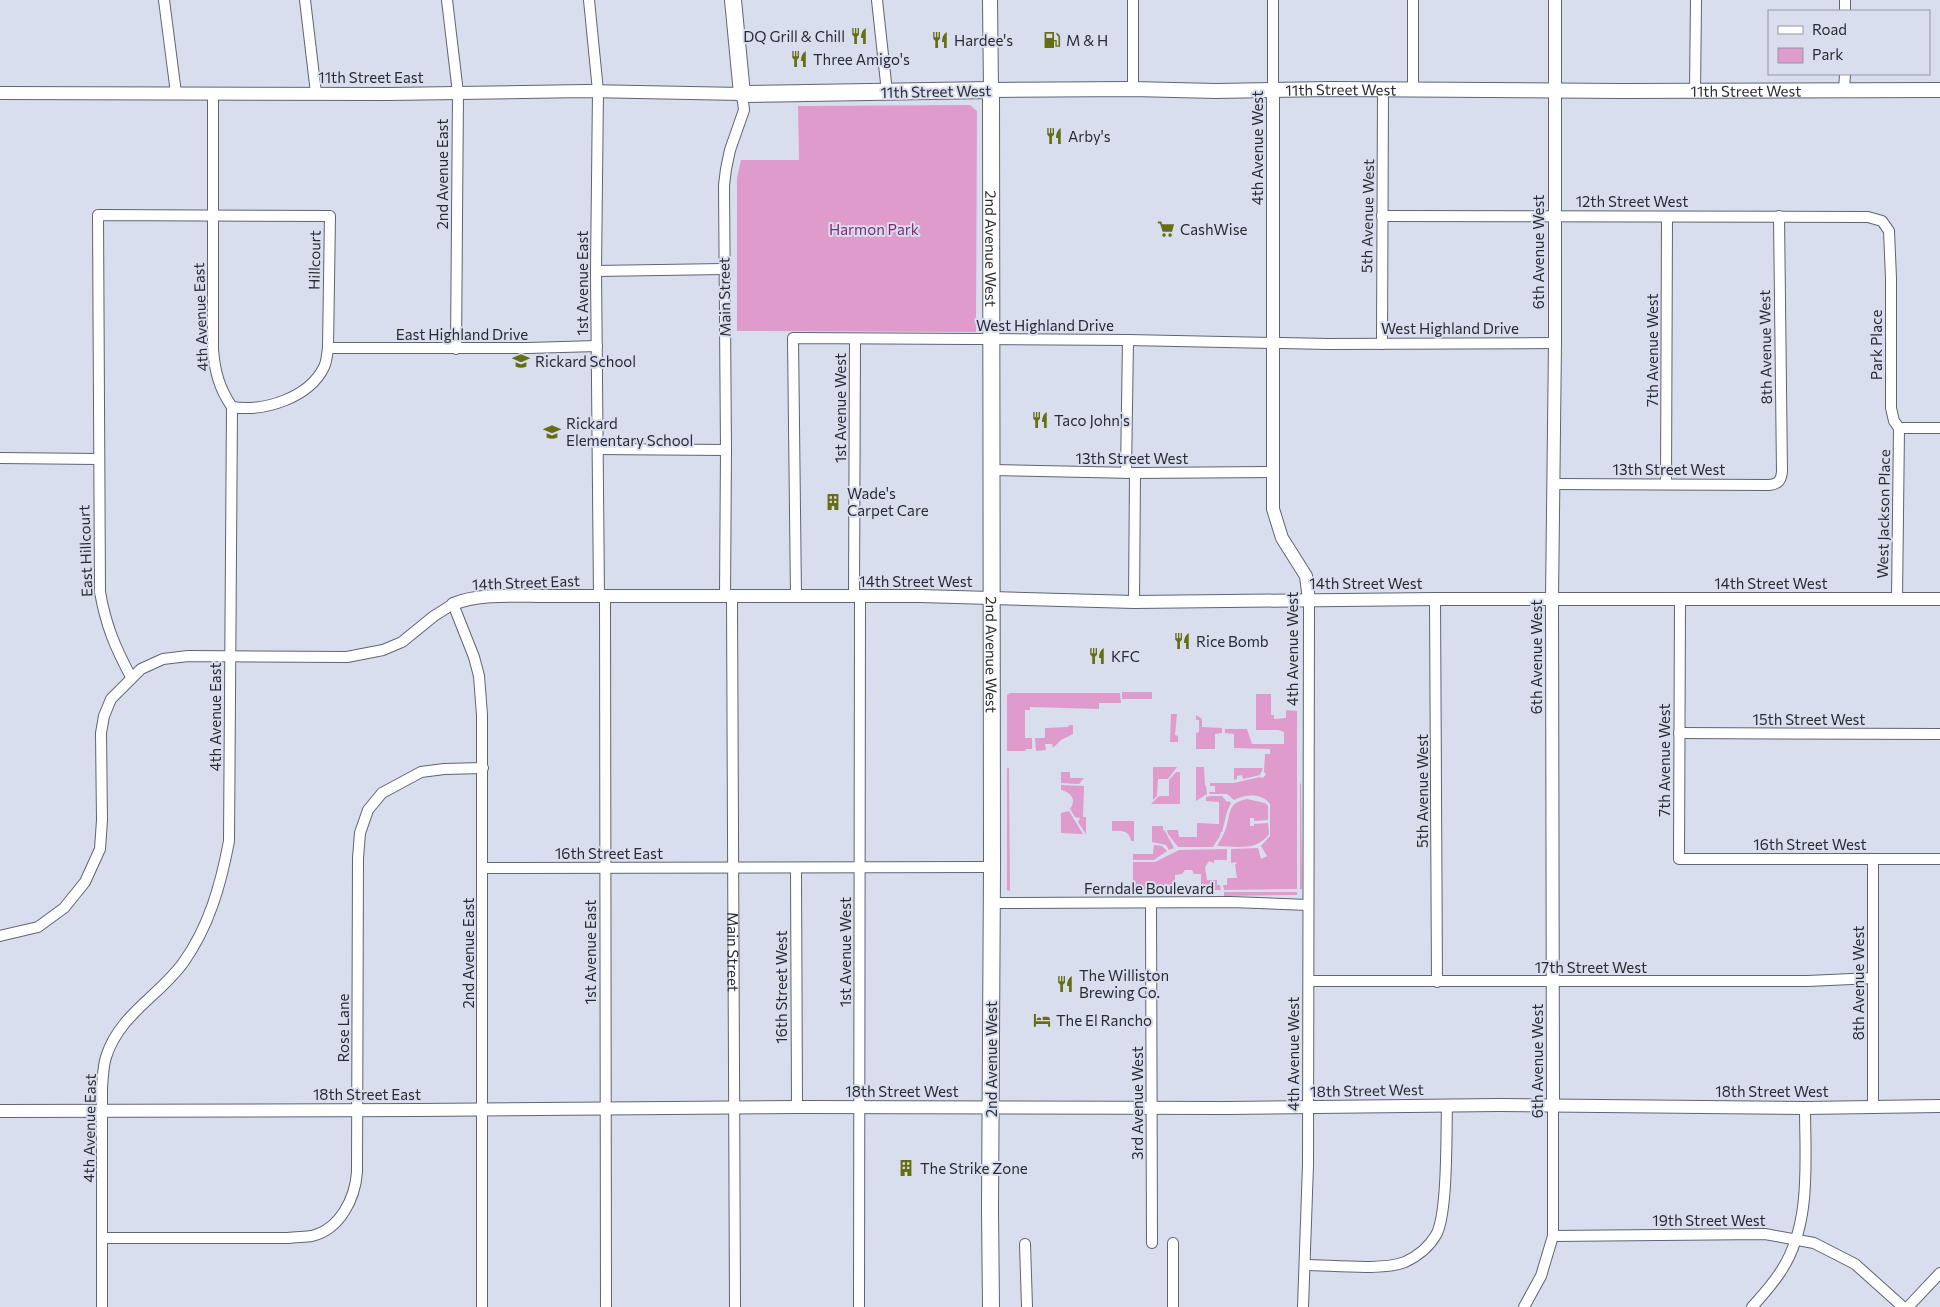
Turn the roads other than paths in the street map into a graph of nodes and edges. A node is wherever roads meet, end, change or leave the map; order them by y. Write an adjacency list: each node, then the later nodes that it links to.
1 (164, 0): 26 (street)
2 (305, 0): 28 (street)
3 (447, 0): 29 (street, 2nd Avenue East)
4 (589, 0): 21 (street, 1st Avenue East)
5 (733, 0): 30 (main road, Main Street)
6 (877, 0): 24 (street)
7 (990, 0): 17 (main road, 2nd Avenue West)
8 (1133, 0): 14 (street)
9 (1273, 0): 18 (street, 4th Avenue West)
10 (1413, 0): 16 (street)
11 (1555, 0): 19 (street, 6th Avenue West)
12 (1696, 0): 22 (street)
13 (1844, 75): 23 (street)
14 (1133, 88): 17 (main road, 11th Street West); 18 (main road, 11th Street West)
15 (1383, 89): 16 (main road, 11th Street West); 18 (main road, 11th Street West); 33 (street, 5th Avenue West)
16 (1412, 89): 19 (main road, 11th Street West)
17 (991, 90): 24 (main road, 11th Street West); 41 (main road, 2nd Avenue West)
18 (1273, 90): 43 (street, 4th Avenue West)
19 (1554, 90): 22 (main road, 11th Street West); 34 (street, 6th Avenue West)
20 (1940, 90): 23 (main road, 11th Street West)
21 (598, 91): 29 (street, 11th Street East); 30 (street, 11th Street East); 39 (street, 1st Avenue East)
22 (1696, 91): 23 (main road, 11th Street West)
23 (1844, 91)
24 (887, 92): 30 (main road, 11th Street West)
25 (0, 93): 26 (street, 11th Street East)
26 (176, 93): 27 (street, 11th Street East)
27 (213, 93): 28 (street, 11th Street East); 32 (street, 4th Avenue East)
28 (316, 93): 29 (street, 11th Street East)
29 (458, 93): 48 (street, 2nd Avenue East)
30 (742, 94): 38 (street, Main Street)
31 (98, 215): 32 (street, Hillcourt); 55 (street, East Hillcourt)
32 (213, 215): 47 (street, Hillcourt); 49 (street, 4th Avenue East)
33 (1382, 216): 34 (street, 12th Street West); 45 (street, 5th Avenue West)
34 (1554, 216): 36 (street, 12th Street West); 44 (street, 6th Avenue West)
35 (1779, 216): 36 (street, 12th Street West); 37 (street, 12th Street West); 59 (street, 8th Avenue West)
36 (1667, 217): 60 (street, 7th Avenue West)
37 (1882, 221): 50 (street, Park Place)
38 (724, 269): 39 (street); 53 (street, Main Street)
39 (596, 271): 46 (street, 1st Avenue East)
40 (855, 339): 41 (street, West Highland Drive); 64 (street, West Highland Drive); 65 (street, 1st Avenue West)
41 (991, 340): 42 (street, West Highland Drive); 56 (main road, 2nd Avenue West)
42 (1128, 340): 43 (street, West Highland Drive); 58 (street)
43 (1275, 343): 45 (street, West Highland Drive); 57 (street, 4th Avenue West)
44 (1555, 343): 45 (street, West Highland Drive); 61 (street, 6th Avenue West)
45 (1382, 344)
46 (597, 346): 48 (street, East Highland Drive); 52 (street, 1st Avenue East)
47 (328, 348): 48 (street, East Highland Drive); 49 (street, Hillcourt)
48 (456, 348)
49 (232, 406): 75 (street, 4th Avenue East)
50 (1898, 428): 51 (street); 72 (street, West Jackson Place)
51 (1940, 428)
52 (598, 449): 53 (street); 62 (street, 1st Avenue East)
53 (726, 450): 63 (street, Main Street)
54 (0, 458): 55 (street)
55 (98, 459): 76 (street, East Hillcourt)
56 (991, 470): 58 (street, 13th Street West); 66 (main road, 2nd Avenue West)
57 (1273, 472): 58 (street, 13th Street West); 69 (street, 4th Avenue West)
58 (1131, 473): 73 (street)
59 (1781, 477): 60 (street, 13th Street West)
60 (1666, 483): 61 (street, 13th Street West)
61 (1553, 484): 70 (street, 6th Avenue West)
62 (602, 597): 63 (street, 14th Street East); 74 (street, 14th Street East); 86 (street, 1st Avenue East)
63 (728, 597): 64 (street, 14th Street West); 87 (street, Main Street)
64 (796, 597): 65 (street, 14th Street West)
65 (857, 597): 66 (street, 14th Street West); 83 (street, 1st Avenue West)
66 (991, 598): 73 (street, 14th Street West); 84 (main road, 2nd Avenue West)
67 (1435, 599): 69 (street, 14th Street West); 70 (street, 14th Street West); 95 (street, 5th Avenue West)
68 (1940, 599): 72 (street, 14th Street West)
69 (1309, 600): 73 (street, 14th Street West); 91 (street, 4th Avenue West)
70 (1552, 600): 71 (street, 14th Street West); 96 (street, 6th Avenue West)
71 (1680, 600): 72 (street, 14th Street West); 77 (street, 7th Avenue West)
72 (1897, 600)
73 (1134, 602)
74 (453, 604): 75 (street, 14th Street East); 79 (street, 2nd Avenue East)
75 (230, 657): 76 (street, 14th Street East); 112 (street, 4th Avenue East)
76 (131, 677): 92 (street)
77 (1679, 733): 78 (street, 15th Street West); 80 (street, 7th Avenue West)
78 (1940, 734)
79 (483, 768): 85 (street, 2nd Avenue East); 109 (street, Rose Lane)
80 (1679, 859): 81 (street, 16th Street West)
81 (1873, 859): 82 (street, 16th Street West); 93 (street, 8th Avenue West)
82 (1940, 859)
83 (860, 867): 84 (street); 88 (street); 104 (street, 1st Avenue West)
84 (992, 867): 89 (main road, 2nd Avenue West)
85 (483, 868): 86 (street, 16th Street East); 110 (street, 2nd Avenue East)
86 (606, 868): 87 (street, 16th Street East); 102 (street, 1st Avenue East)
87 (734, 868): 88 (street); 103 (street, Main Street)
88 (796, 868): 100 (street, 16th Street West)
89 (990, 903): 90 (street, Ferndale Boulevard); 105 (main road, 2nd Avenue West)
90 (1151, 903): 91 (street, Ferndale Boulevard); 106 (street, 3rd Avenue West)
91 (1308, 905): 94 (street, 4th Avenue West)
92 (0, 936)
93 (1873, 978): 96 (street, 17th Street West); 108 (street, 8th Avenue West)
94 (1309, 981): 95 (street, 17th Street West); 101 (street, 4th Avenue West)
95 (1437, 982): 96 (street, 17th Street West)
96 (1553, 982): 98 (street, 6th Avenue West)
97 (1447, 1106): 98 (street, 18th Street West); 101 (street, 18th Street West); 119 (street)
98 (1552, 1106): 107 (street, 18th Street West); 113 (street, 6th Avenue West)
99 (1940, 1106): 108 (street, 18th Street West)
100 (797, 1107): 103 (street, 18th Street West); 104 (street, 18th Street West)
101 (1309, 1107): 106 (street, 18th Street West); 119 (street, 4th Avenue West)
102 (605, 1108): 103 (street, 18th Street East); 110 (street, 18th Street East); 123 (street, 1st Avenue East)
103 (734, 1108): 124 (street, Main Street)
104 (860, 1108): 105 (street, 18th Street West); 125 (street, 1st Avenue West)
105 (991, 1108): 106 (street, 18th Street West); 126 (main road, 2nd Avenue West)
106 (1152, 1108): 116 (street, 3rd Avenue West)
107 (1806, 1108): 108 (street, 18th Street West); 115 (street)
108 (1873, 1108)
109 (358, 1110): 110 (street, 18th Street East); 112 (street, 18th Street East); 114 (street, Rose Lane)
110 (482, 1110): 122 (street, 2nd Avenue East)
111 (0, 1111): 112 (street, 18th Street East)
112 (102, 1111): 114 (street, 4th Avenue East)
113 (1553, 1236): 115 (street, 19th Street West); 130 (street, 6th Avenue West)
114 (102, 1238): 121 (street, 4th Avenue East)
115 (1795, 1239): 131 (street); 132 (street, 19th Street West)
116 (1152, 1243)
117 (1173, 1243): 128 (street)
118 (1025, 1244): 127 (street)
119 (1305, 1265): 129 (street, 4th Avenue West)
120 (1940, 1274): 133 (street)
121 (102, 1307)
122 (482, 1307)
123 (606, 1307)
124 (735, 1307)
125 (860, 1307)
126 (992, 1307)
127 (1027, 1307)
128 (1173, 1307)
129 (1303, 1307)
130 (1524, 1307)
131 (1752, 1307)
132 (1903, 1307)
133 (1908, 1307)

